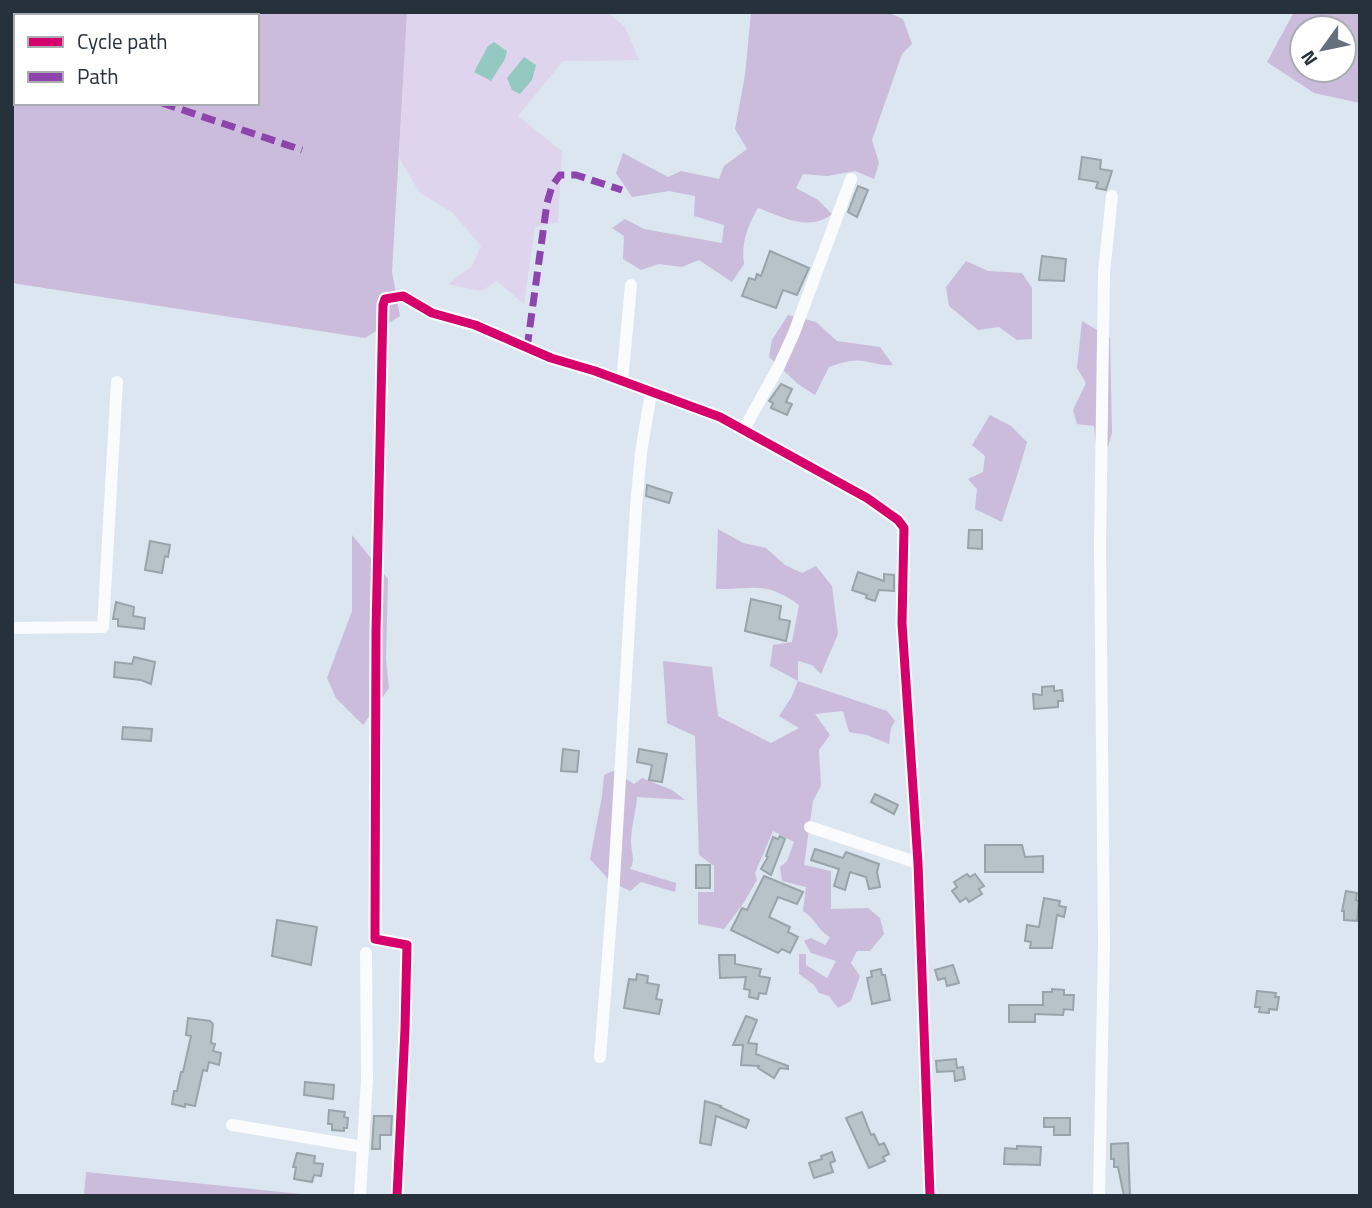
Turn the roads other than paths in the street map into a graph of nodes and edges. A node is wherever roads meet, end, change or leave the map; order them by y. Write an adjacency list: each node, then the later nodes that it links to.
1 (851, 179): 7 (street)
2 (1112, 196): 18 (street)
3 (631, 285): 5 (street)
4 (117, 382): 8 (street)
5 (622, 382): 6 (street); 16 (street)
6 (651, 393): 7 (street); 12 (street)
7 (744, 429): 10 (street)
8 (12, 628)
9 (810, 827): 10 (street)
10 (918, 863): 17 (street)
11 (366, 953): 14 (street)
12 (600, 1057)
13 (232, 1125): 14 (street)
14 (362, 1147): 15 (street)
15 (360, 1196)
16 (397, 1196)
17 (930, 1196)
18 (1099, 1196)

